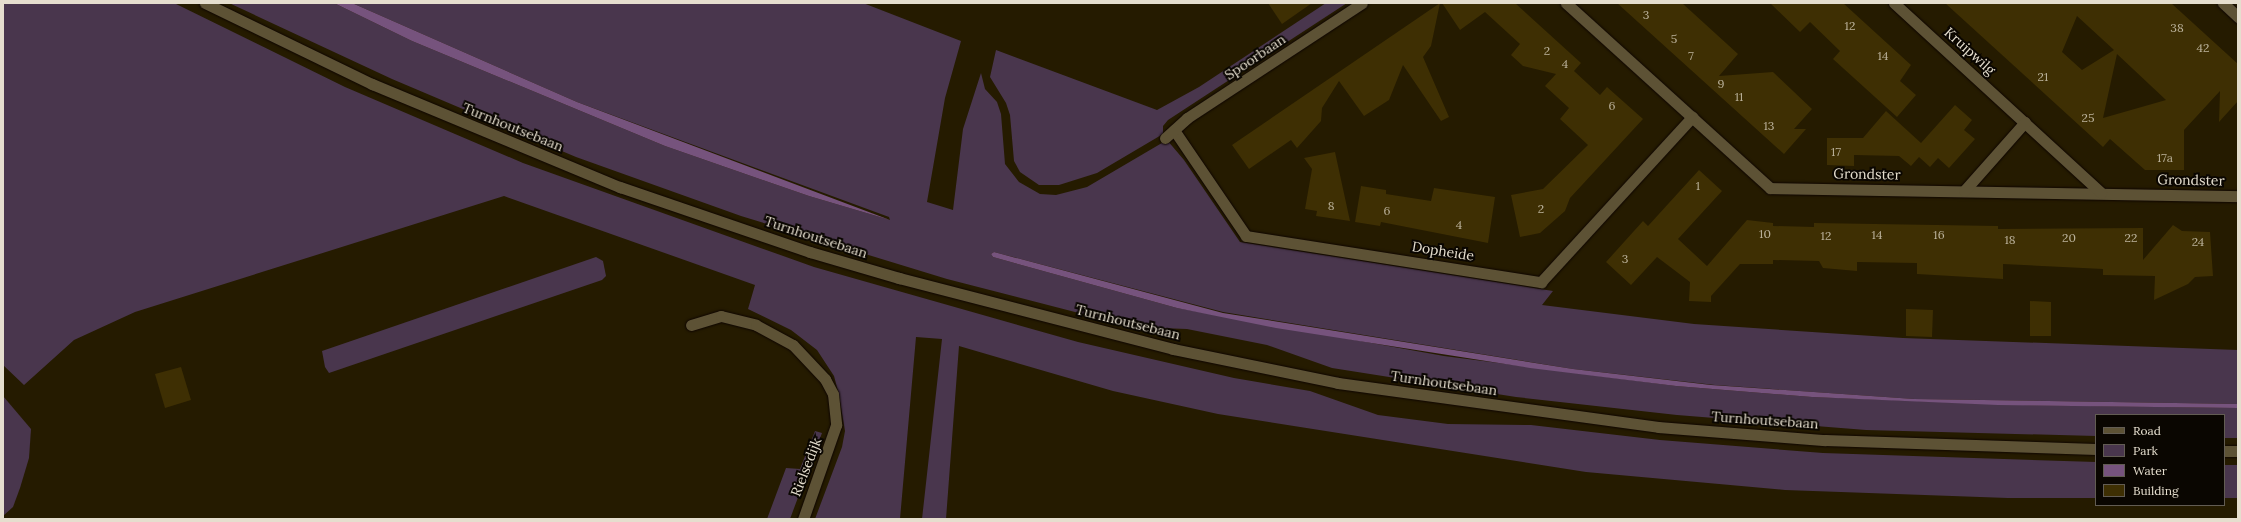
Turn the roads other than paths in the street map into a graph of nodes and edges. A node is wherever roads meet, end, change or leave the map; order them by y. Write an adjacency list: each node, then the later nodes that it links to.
1 (205, 3): 14 (street, Turnhoutsebaan)
2 (1362, 3): 9 (street, Spoorbaan)
3 (1566, 3): 7 (street, Grondster)
4 (1894, 3): 8 (street, Kruipwilg)
5 (2222, 3): 6 (street)
6 (2238, 17)
7 (1692, 117): 9 (street, Dopheide); 10 (street, Grondster)
8 (2025, 122): 10 (street); 11 (street, Kruipwilg)
9 (1170, 134)
10 (1964, 191): 11 (street, Grondster)
11 (2101, 193): 12 (street, Grondster)
12 (2238, 196)
13 (691, 325): 17 (street, Rielsedijk)
14 (2095, 449)
15 (2225, 451): 16 (street)
16 (2238, 451)
17 (803, 519)

